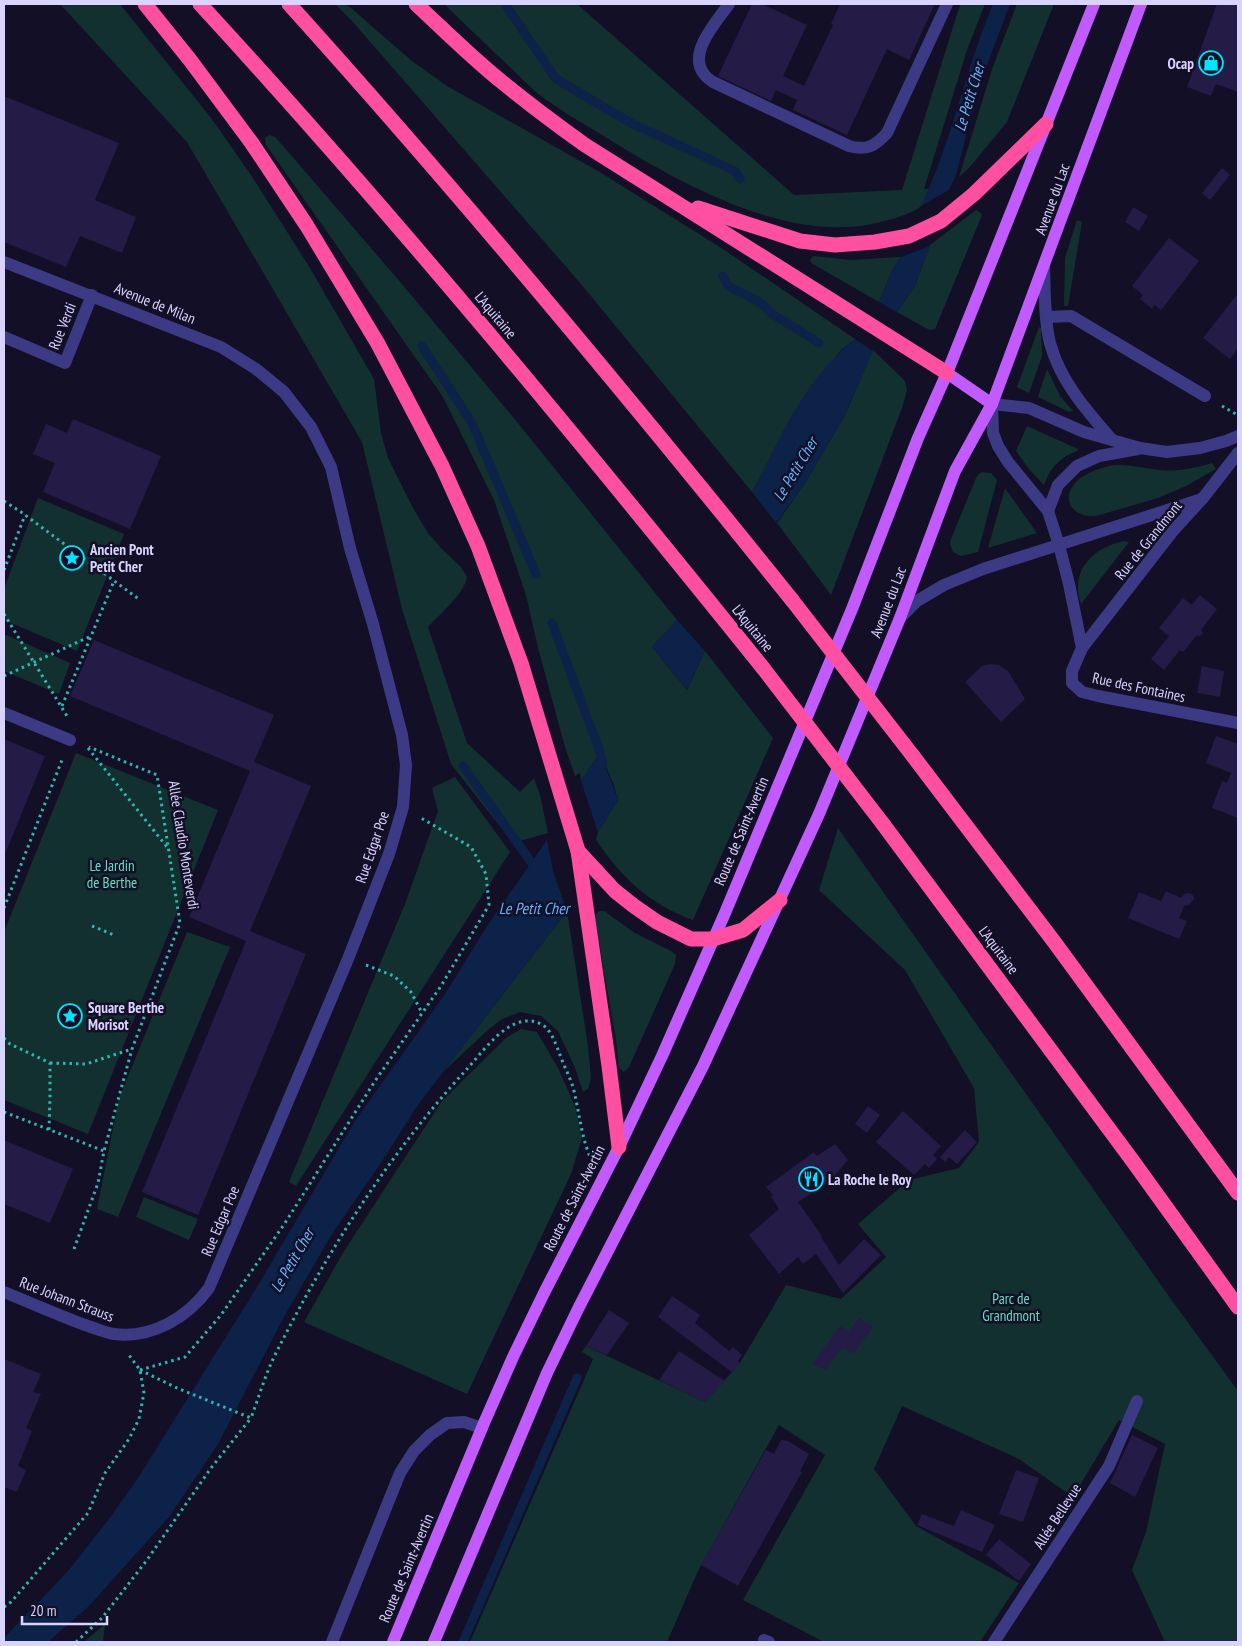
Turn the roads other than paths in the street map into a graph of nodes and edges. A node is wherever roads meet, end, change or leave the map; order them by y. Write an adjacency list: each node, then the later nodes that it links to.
1 (144, 4): 33 (highway)
2 (200, 4): 40 (highway, L'Aquitaine, bridge)
3 (289, 4): 37 (highway, bridge)
4 (416, 4): 10 (highway)
5 (729, 4): 6 (street)
6 (947, 4)
7 (1094, 4): 9 (main road, Avenue du Lac)
8 (1141, 4): 12 (main road, Avenue du Lac)
9 (1046, 124): 10 (highway); 16 (main road, Avenue du Lac)
10 (676, 201): 16 (highway)
11 (4, 262): 13 (street, Avenue de Milan)
12 (1044, 266): 14 (street); 19 (main road, Avenue du Lac)
13 (92, 295): 15 (street, Rue Verdi); 17 (street, Avenue de Milan)
14 (1047, 317): 18 (street); 21 (street)
15 (4, 337)
16 (947, 373): 19 (main road); 32 (main road, Avenue du Lac)
17 (284, 392): 39 (street, Rue Edgar Poe)
18 (1205, 396)
19 (992, 404): 21 (street); 25 (street); 27 (main road, Avenue du Lac)
20 (1238, 436): 22 (street)
21 (1112, 440): 22 (street)
22 (1140, 448): 25 (street)
23 (1238, 453): 24 (street, Rue de Grandmont)
24 (1204, 498): 26 (street); 28 (street, Rue de Grandmont)
25 (1048, 510): 26 (street)
26 (1059, 545): 27 (street); 28 (street)
27 (900, 618): 34 (main road, Avenue du Lac)
28 (1082, 648): 30 (street, Rue des Fontaines)
29 (4, 713): 31 (street)
30 (1238, 723)
31 (70, 740)
32 (784, 770): 35 (main road, Route de Saint-Avertin)
33 (578, 851): 35 (highway); 36 (highway)
34 (780, 900): 35 (highway); 45 (main road)
35 (713, 939): 36 (main road, Route de Saint-Avertin)
36 (618, 1147): 42 (main road, Route de Saint-Avertin)
37 (1238, 1193)
38 (4, 1292): 39 (street, Rue Johann Strauss)
39 (200, 1300)
40 (1238, 1307)
41 (1136, 1401): 46 (street, Allée Bellevue)
42 (482, 1428): 43 (street); 44 (main road, Route de Saint-Avertin)
43 (332, 1642)
44 (393, 1642)
45 (434, 1642)
46 (994, 1642)

